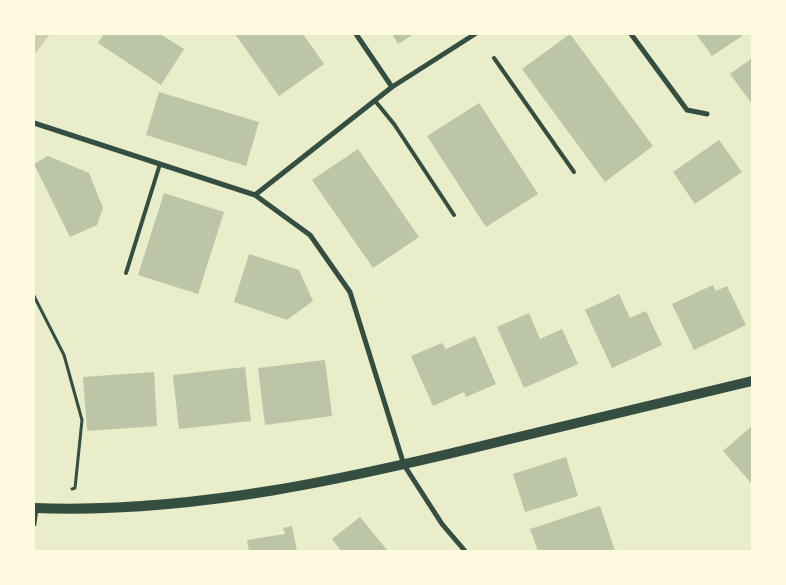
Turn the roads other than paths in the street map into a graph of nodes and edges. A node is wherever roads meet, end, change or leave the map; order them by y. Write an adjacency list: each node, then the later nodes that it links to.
1 (356, 34): 5 (street)
2 (475, 34): 5 (street)
3 (631, 34): 7 (street)
4 (494, 58): 10 (lane)
5 (392, 87): 6 (street)
6 (376, 102): 11 (street); 12 (lane)
7 (707, 114)
8 (34, 123): 9 (street)
9 (160, 164): 11 (street); 13 (lane)
10 (574, 172)
11 (255, 195): 15 (street)
12 (454, 215)
13 (126, 273)
14 (752, 381): 15 (main road)
15 (404, 465): 16 (main road); 18 (street)
16 (35, 508): 17 (street)
17 (34, 524)
18 (465, 551)

